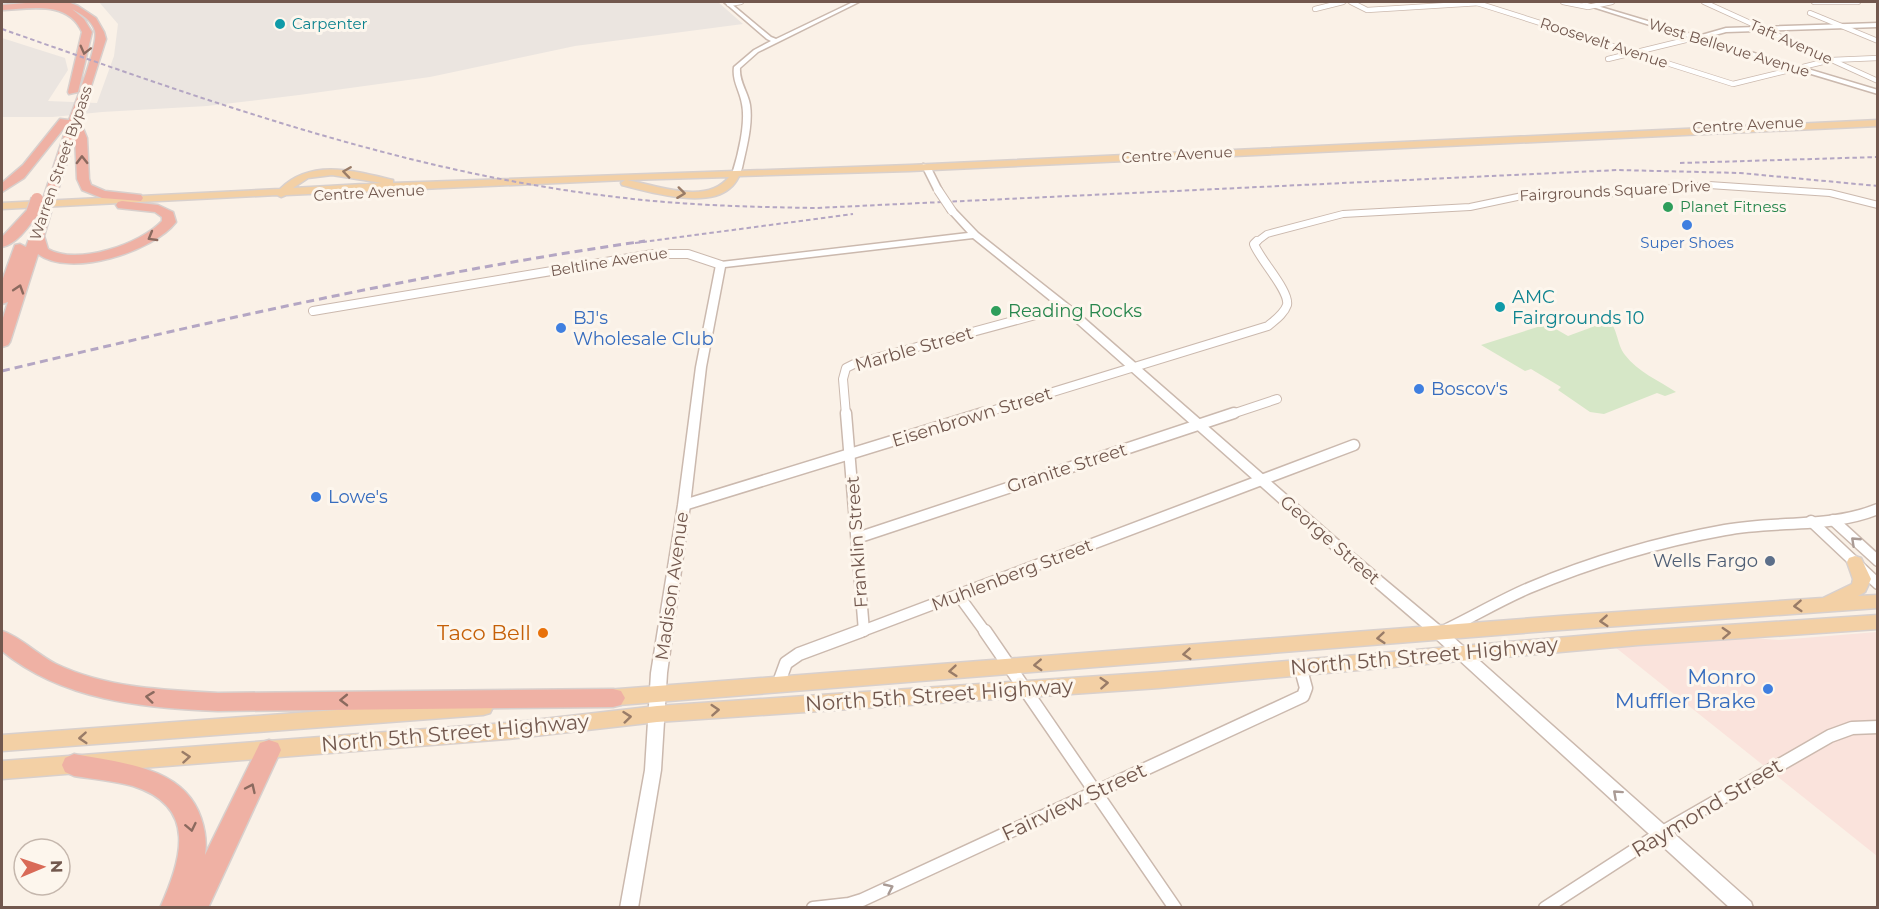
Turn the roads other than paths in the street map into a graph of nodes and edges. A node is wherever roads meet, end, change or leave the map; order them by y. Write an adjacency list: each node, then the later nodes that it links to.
1 (23, 2): 19 (highway)
2 (49, 2): 17 (highway, Warren Street Bypass)
3 (83, 2): 22 (highway)
4 (741, 2): 16 (street)
5 (856, 2): 27 (street)
6 (1343, 2): 20 (street)
7 (1351, 2): 8 (street)
8 (1477, 2): 9 (street); 29 (street, Roosevelt Avenue)
9 (1488, 2)
10 (1563, 2): 18 (street)
11 (1580, 2): 18 (street, West Bellevue Avenue)
12 (1612, 2): 18 (street)
13 (1704, 2): 25 (street, Taft Avenue)
14 (1814, 2): 15 (street)
15 (1858, 2)
16 (727, 3): 27 (street)
17 (62, 5): 19 (highway); 22 (highway, Warren Street Bypass); 36 (highway, Warren Street Bypass, one-way to 36)
18 (1589, 6): 26 (street, West Bellevue Avenue)
19 (2, 7)
20 (1315, 9)
21 (1810, 13): 24 (street)
22 (92, 19): 36 (highway, Warren Street Bypass)
23 (1878, 25): 24 (street)
24 (1842, 27): 25 (street); 28 (street)
25 (1762, 29): 26 (street); 32 (street, Taft Avenue)
26 (1694, 38): 29 (street); 33 (street, West Bellevue Avenue)
27 (777, 41): 42 (street)
28 (1878, 41)
29 (1634, 52): 31 (street); 33 (street, Roosevelt Avenue)
30 (1878, 58): 32 (street)
31 (1608, 59)
32 (1831, 60): 33 (street); 34 (street, Taft Avenue)
33 (1796, 68): 35 (street, West Bellevue Avenue)
34 (1878, 81)
35 (1878, 92)
36 (76, 101): 38 (highway, Warren Street Bypass)
37 (1878, 118): 40 (main road, Centre Avenue)
38 (69, 121): 45 (highway); 47 (highway, one-way to 38); 50 (highway, Warren Street Bypass)
39 (1878, 123): 40 (main road, Centre Avenue)
40 (1618, 135): 41 (main road, Centre Avenue)
41 (926, 166): 42 (main road, Centre Avenue); 52 (street, George Street, bridge)
42 (736, 174): 43 (main road, Centre Avenue); 43 (main road, one-way to 42); 44 (main road, Centre Avenue)
43 (602, 183): 46 (main road, Centre Avenue)
44 (425, 185): 46 (main road, Centre Avenue); 46 (main road, one-way to 46)
45 (2, 188)
46 (280, 195): 47 (main road, Centre Avenue); 48 (main road, Centre Avenue)
47 (157, 199): 51 (main road, Centre Avenue)
48 (122, 205): 51 (main road, Centre Avenue); 53 (highway, one-way to 53)
49 (1878, 205): 59 (street, Fairgrounds Square Drive)
50 (41, 206): 53 (highway, Warren Street Bypass); 54 (highway); 56 (highway, Warren Street Bypass)
51 (3, 209)
52 (975, 235): 55 (street, Beltline Avenue); 57 (street, George Street)
53 (37, 236): 60 (highway, Warren Street Bypass, one-way to 53)
54 (2, 243)
55 (721, 265): 58 (street, Beltline Avenue); 67 (street, Madison Avenue)
56 (2, 295)
57 (1065, 307): 61 (street, George Street); 65 (street, Marble Street)
58 (313, 311)
59 (1259, 329): 61 (street, Eisenbrown Street)
60 (2, 342)
61 (1134, 368): 63 (street, George Street); 65 (street, Eisenbrown Street)
62 (1277, 399): 63 (street, Granite Street)
63 (1199, 424): 66 (street, George Street); 71 (street, Granite Street)
64 (1354, 445): 66 (street, Muhlenberg Street)
65 (851, 453): 67 (street, Eisenbrown Street); 71 (street, Franklin Street)
66 (1261, 479): 75 (street, Muhlenberg Street); 80 (street, George Street)
67 (684, 505): 88 (street, Madison Avenue)
68 (1878, 509): 69 (street)
69 (1833, 520): 70 (street); 72 (street, one-way to 69)
70 (1811, 521): 73 (street); 80 (street)
71 (857, 538): 79 (street, Franklin Street)
72 (1878, 561)
73 (1855, 562): 74 (street); 77 (main road)
74 (1878, 584)
75 (959, 596): 79 (street, Muhlenberg Street); 83 (street)
76 (1878, 601): 77 (main road, North 5th Street Highway)
77 (1824, 604): 80 (main road, North 5th Street Highway, one-way to 80)
78 (1875, 623): 82 (main road, North 5th Street Highway, one-way to 78)
79 (864, 631): 85 (street, Muhlenberg Street)
80 (1439, 633): 82 (street, George Street); 83 (main road, North 5th Street Highway, one-way to 83)
81 (2, 639): 87 (highway, one-way to 81)
82 (1461, 653): 84 (main road, North 5th Street Highway); 95 (street, George Street, one-way to 82)
83 (1011, 666): 85 (main road, North 5th Street Highway, one-way to 85); 86 (street)
84 (1300, 666): 86 (main road, North 5th Street Highway, one-way to 84); 94 (street, Fairview Street)
85 (778, 685): 88 (main road, North 5th Street Highway)
86 (1025, 688): 88 (main road, North 5th Street Highway, one-way to 86); 94 (street)
87 (613, 698): 88 (main road, North 5th Street Highway); 90 (main road, North 5th Street Highway)
88 (658, 704): 90 (main road, North 5th Street Highway, one-way to 88); 98 (street, Madison Avenue)
89 (1878, 727): 95 (street, Raymond Street)
90 (268, 737): 91 (main road, North 5th Street Highway, one-way to 91); 92 (main road, North 5th Street Highway, one-way to 90); 97 (highway, one-way to 90)
91 (2, 743)
92 (74, 765): 93 (main road, North 5th Street Highway); 96 (highway, one-way to 96)
93 (2, 770)
94 (1095, 792): 99 (street, Fairview Street, one-way to 94); 100 (street)
95 (1661, 833): 101 (street, Raymond Street); 102 (street, George Street)
96 (174, 908)
97 (194, 908)
98 (629, 908)
99 (813, 908)
100 (1175, 908)
101 (1545, 908)
102 (1744, 908)

